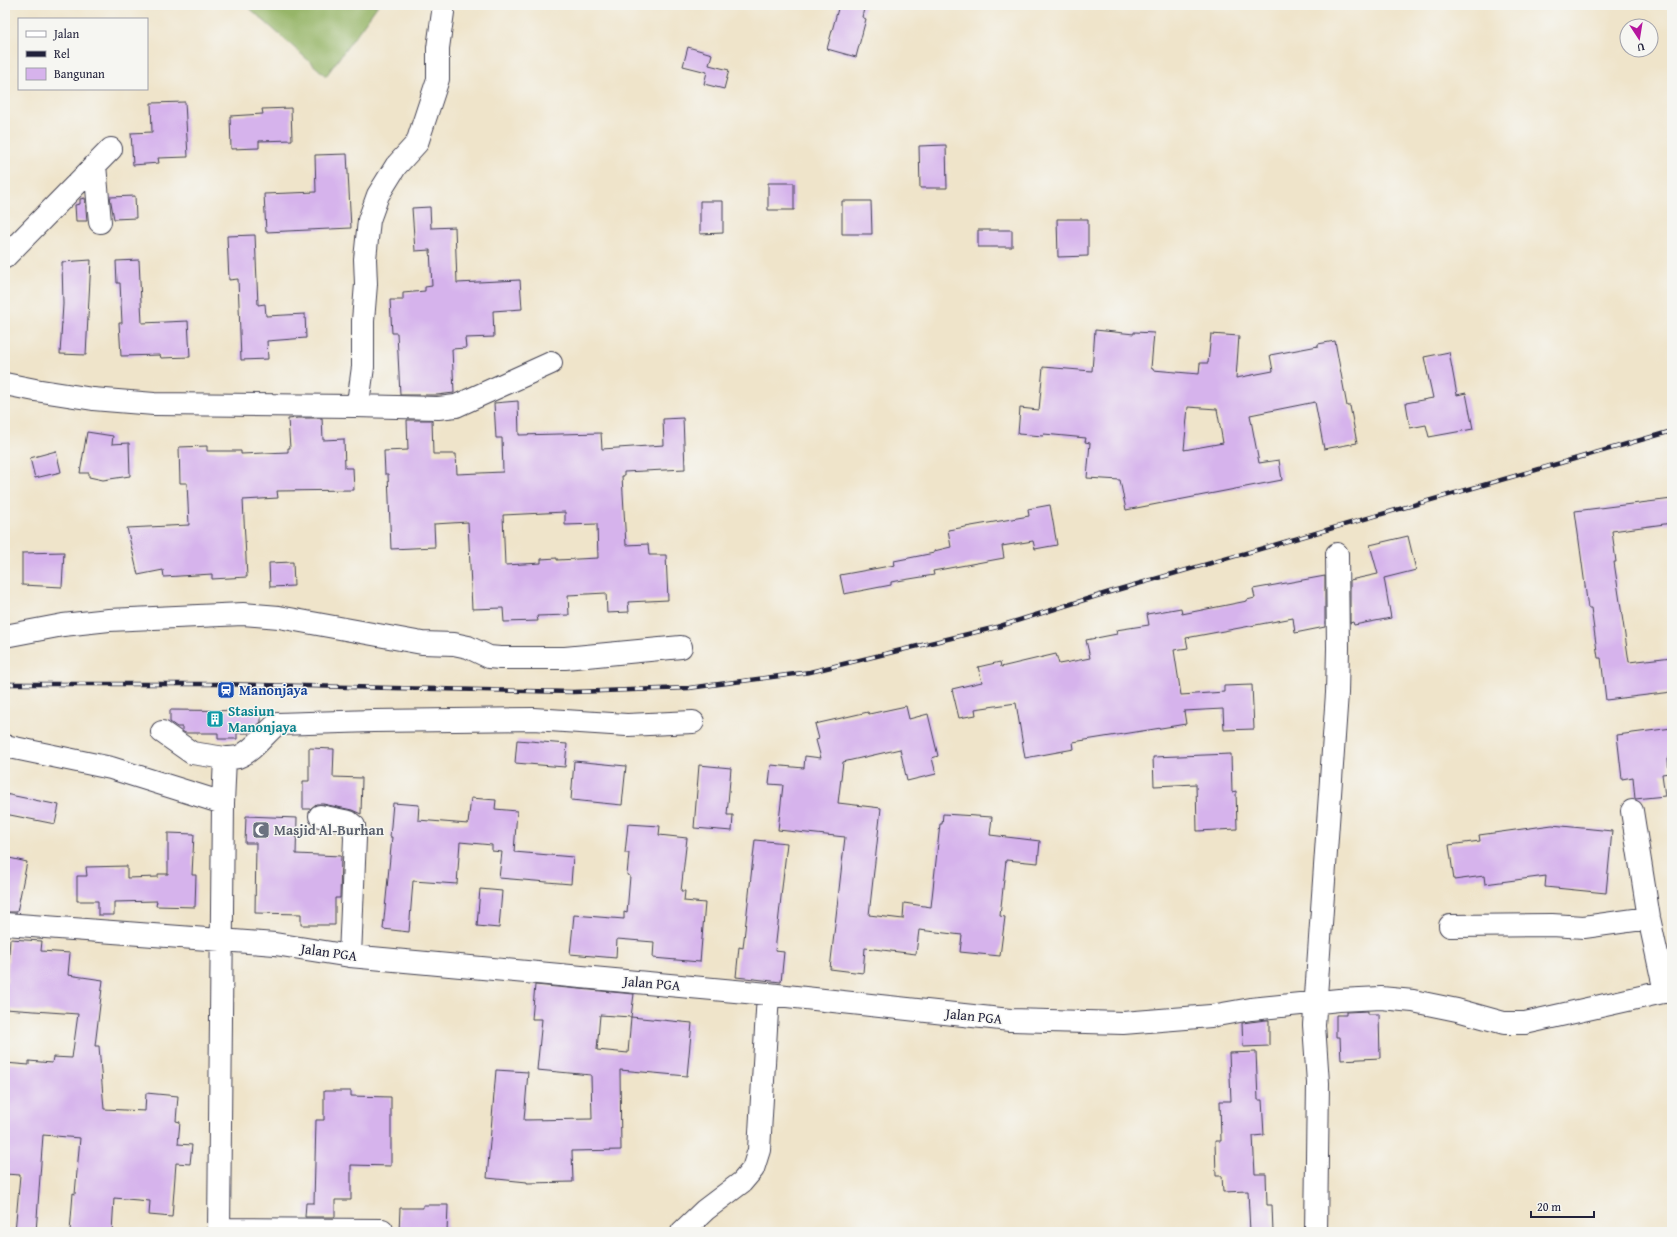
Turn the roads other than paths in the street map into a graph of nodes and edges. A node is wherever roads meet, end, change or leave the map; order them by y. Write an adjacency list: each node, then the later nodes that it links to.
1 (444, 5): 8 (street)
2 (111, 149): 3 (street)
3 (95, 165): 4 (street); 5 (street)
4 (100, 222)
5 (5, 257)
6 (551, 363): 8 (street)
7 (5, 384): 8 (street)
8 (355, 406)
9 (1336, 554): 26 (street)
10 (5, 636): 11 (street)
11 (682, 647)
12 (693, 722): 15 (street)
13 (162, 732): 15 (street)
14 (5, 746): 16 (street)
15 (225, 758): 16 (street)
16 (223, 803): 22 (street)
17 (1632, 811): 19 (street)
18 (320, 816): 23 (street)
19 (1649, 918): 21 (street); 24 (street)
20 (5, 924): 22 (street, Jalan PGA)
21 (1450, 926)
22 (222, 941): 23 (street, Jalan PGA); 28 (street)
23 (350, 956): 25 (street, Jalan PGA)
24 (1669, 991): 26 (street, Jalan PGA)
25 (768, 994): 26 (street, Jalan PGA); 29 (street)
26 (1307, 1004): 30 (street)
27 (382, 1230): 28 (street)
28 (219, 1231)
29 (682, 1232)
30 (1316, 1232)

